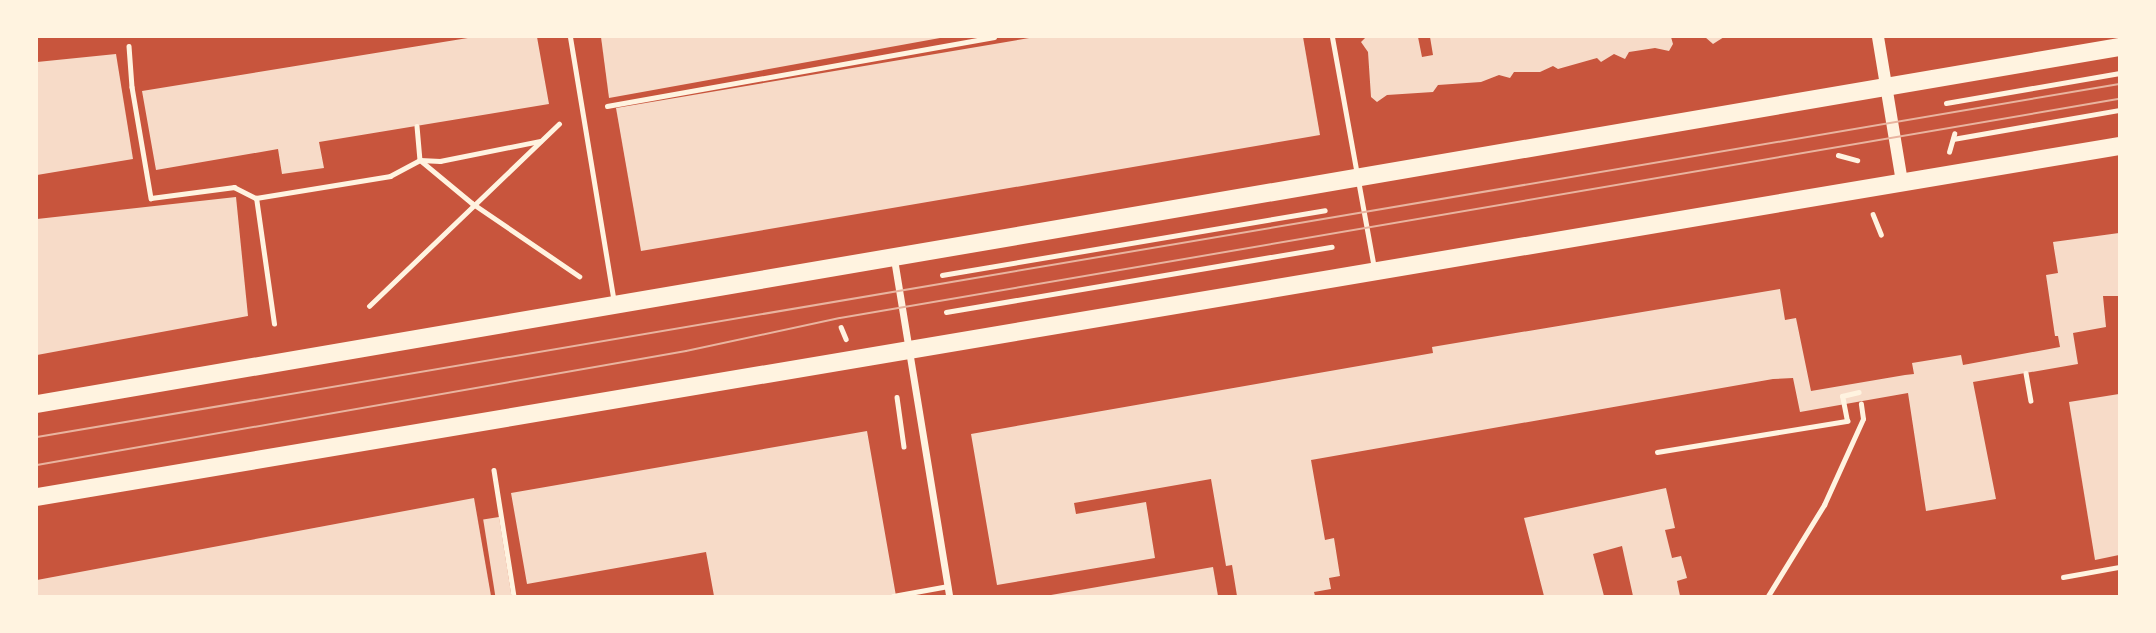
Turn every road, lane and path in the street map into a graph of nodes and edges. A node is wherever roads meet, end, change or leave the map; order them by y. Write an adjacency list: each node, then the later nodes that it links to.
1 (570, 37): 32 (lane)
2 (994, 37): 10 (path)
3 (1332, 37): 20 (lane)
4 (1878, 37): 8 (street)
5 (129, 46): 22 (path)
6 (2119, 47): 8 (main road)
7 (2119, 73): 9 (path)
8 (1886, 87): 20 (main road); 21 (street)
9 (1946, 103)
10 (607, 106)
11 (2119, 110): 17 (path)
12 (559, 124): 14 (path)
13 (417, 126): 18 (path)
14 (540, 141): 18 (path); 23 (path)
15 (2119, 146): 21 (main road)
16 (1838, 155): 19 (path)
17 (1948, 156)
18 (420, 160): 22 (path); 23 (path)
19 (1857, 160)
20 (1359, 177): 28 (main road); 29 (lane)
21 (1902, 182): 29 (main road)
22 (256, 198): 34 (path)
23 (472, 203): 31 (path); 33 (path)
24 (1325, 210): 30 (path)
25 (1873, 214): 26 (path)
26 (1881, 234)
27 (1333, 254): 35 (path)
28 (894, 258): 32 (main road); 38 (street)
29 (1374, 270): 38 (main road)
30 (942, 275)
31 (579, 276)
32 (614, 305): 42 (main road)
33 (369, 306)
34 (274, 324)
35 (945, 326)
36 (841, 327): 37 (path)
37 (847, 342)
38 (908, 348): 46 (main road); 49 (street)
39 (2026, 373): 41 (path)
40 (1859, 392): 44 (path)
41 (2031, 401)
42 (37, 404)
43 (1861, 404): 53 (path)
44 (1657, 453)
45 (494, 470): 50 (path)
46 (37, 497)
47 (2119, 567): 48 (path)
48 (2063, 577)
49 (948, 586): 51 (lane); 52 (street)
50 (514, 596)
51 (892, 596)
52 (949, 596)
53 (1768, 596)

